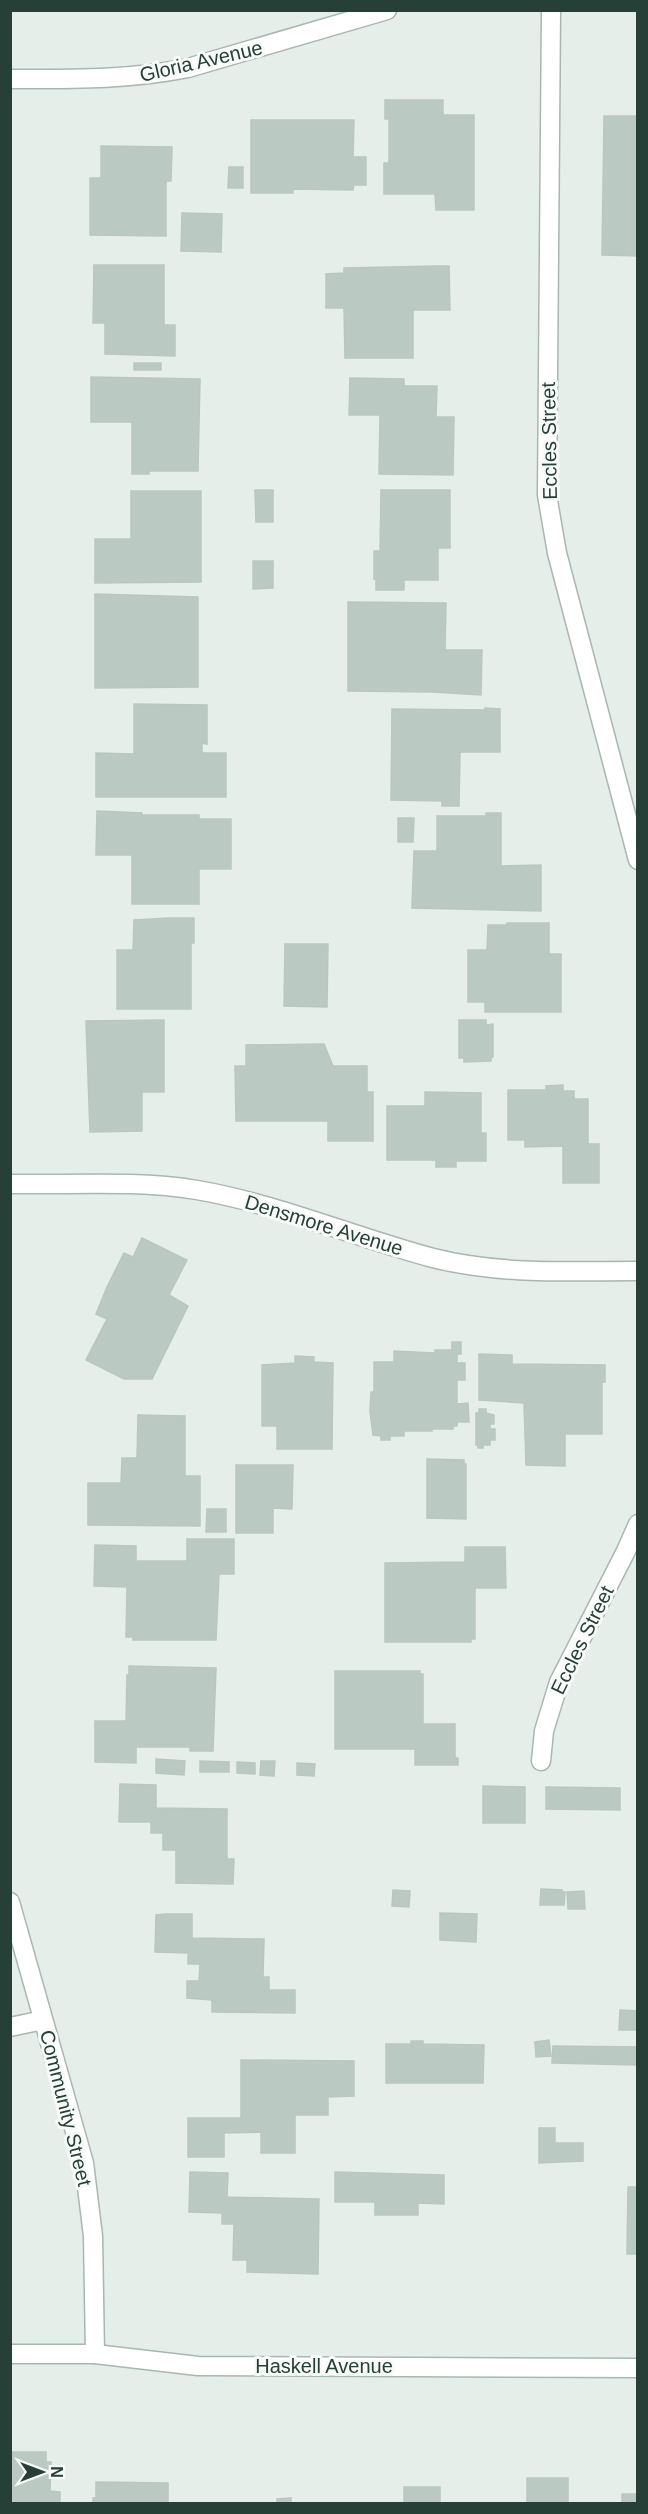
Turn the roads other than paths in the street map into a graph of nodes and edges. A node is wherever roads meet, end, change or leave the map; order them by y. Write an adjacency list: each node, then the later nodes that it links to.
1 (387, 10): 3 (street, Gloria Avenue)
2 (551, 10): 4 (street, Eccles Street)
3 (10, 79)
4 (638, 860)
5 (10, 1184): 6 (street, Densmore Avenue)
6 (638, 1271)
7 (638, 1524): 8 (street, Eccles Street)
8 (541, 1761)
9 (10, 1902): 10 (street, Community Street)
10 (43, 2020): 11 (street); 13 (street, Community Street)
11 (10, 2027)
12 (10, 2354): 13 (street, Haskell Avenue)
13 (95, 2354): 14 (street, Haskell Avenue)
14 (638, 2368)

